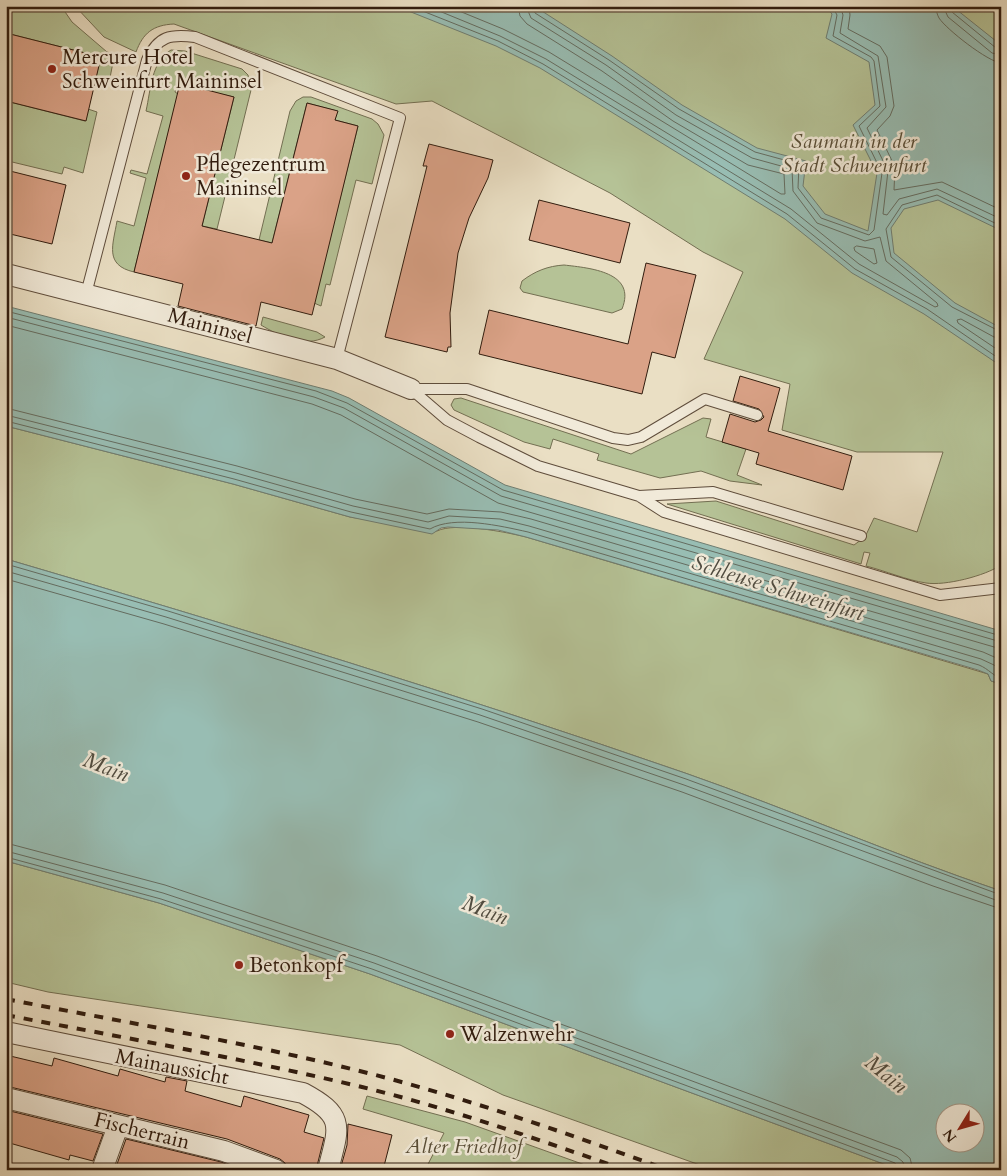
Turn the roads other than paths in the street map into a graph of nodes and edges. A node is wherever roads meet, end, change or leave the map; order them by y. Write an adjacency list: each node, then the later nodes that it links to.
1 (6, 274): 2 (street, Maininsel)
2 (86, 294): 3 (street, Maininsel); 3 (lane)
3 (337, 359): 4 (street, Maininsel)
4 (411, 388): 5 (lane); 6 (lane)
5 (757, 415)
6 (639, 496): 7 (lane); 8 (lane)
7 (861, 536)
8 (1001, 588)
9 (6, 1032): 14 (street, Mainaussicht)
10 (6, 1098): 11 (street, Fischerrain)
11 (118, 1126): 12 (street); 13 (street, Fischerrain)
12 (102, 1170)
13 (276, 1170)
14 (328, 1170)

